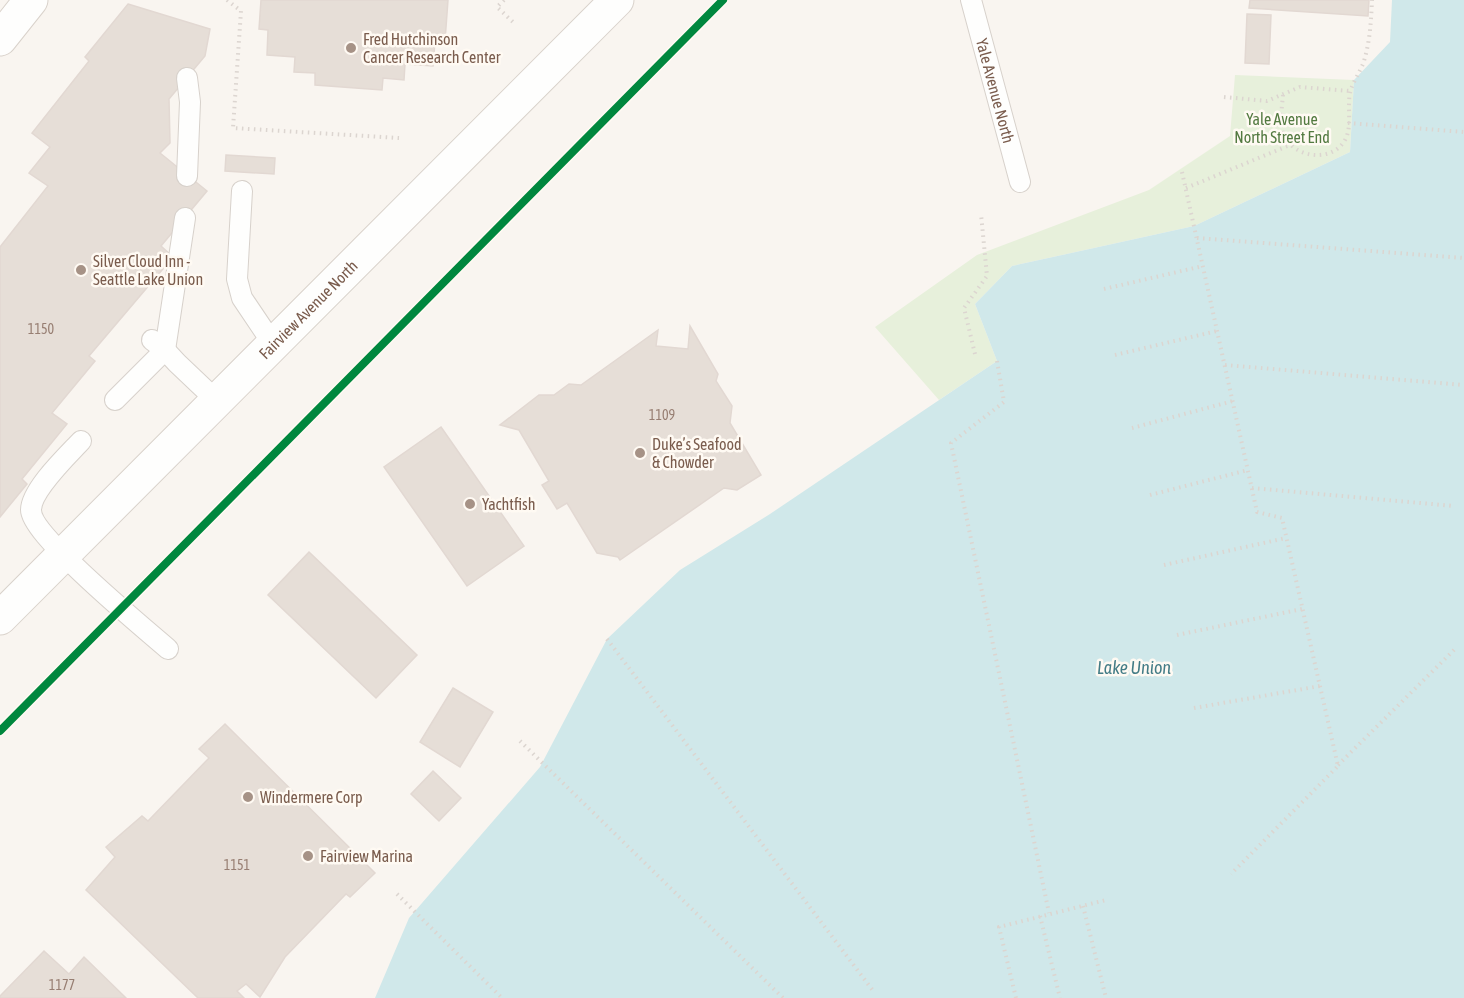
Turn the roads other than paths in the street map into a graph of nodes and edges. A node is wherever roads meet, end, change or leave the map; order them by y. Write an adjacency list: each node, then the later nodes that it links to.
1 (31, 0): 4 (main road)
2 (616, 0): 11 (main road, Fairview Avenue North)
3 (971, 0): 7 (lane, Yale Avenue North)
4 (0, 39)
5 (187, 78): 6 (lane)
6 (188, 176)
7 (1020, 182)
8 (242, 190): 11 (lane)
9 (184, 218): 10 (lane)
10 (159, 345): 12 (lane); 13 (lane)
11 (273, 345): 13 (main road, Fairview Avenue North)
12 (115, 400)
13 (217, 401): 15 (main road, Fairview Avenue North)
14 (81, 441): 15 (lane)
15 (63, 555): 16 (main road, Fairview Avenue North); 17 (lane)
16 (0, 618)
17 (168, 650)

